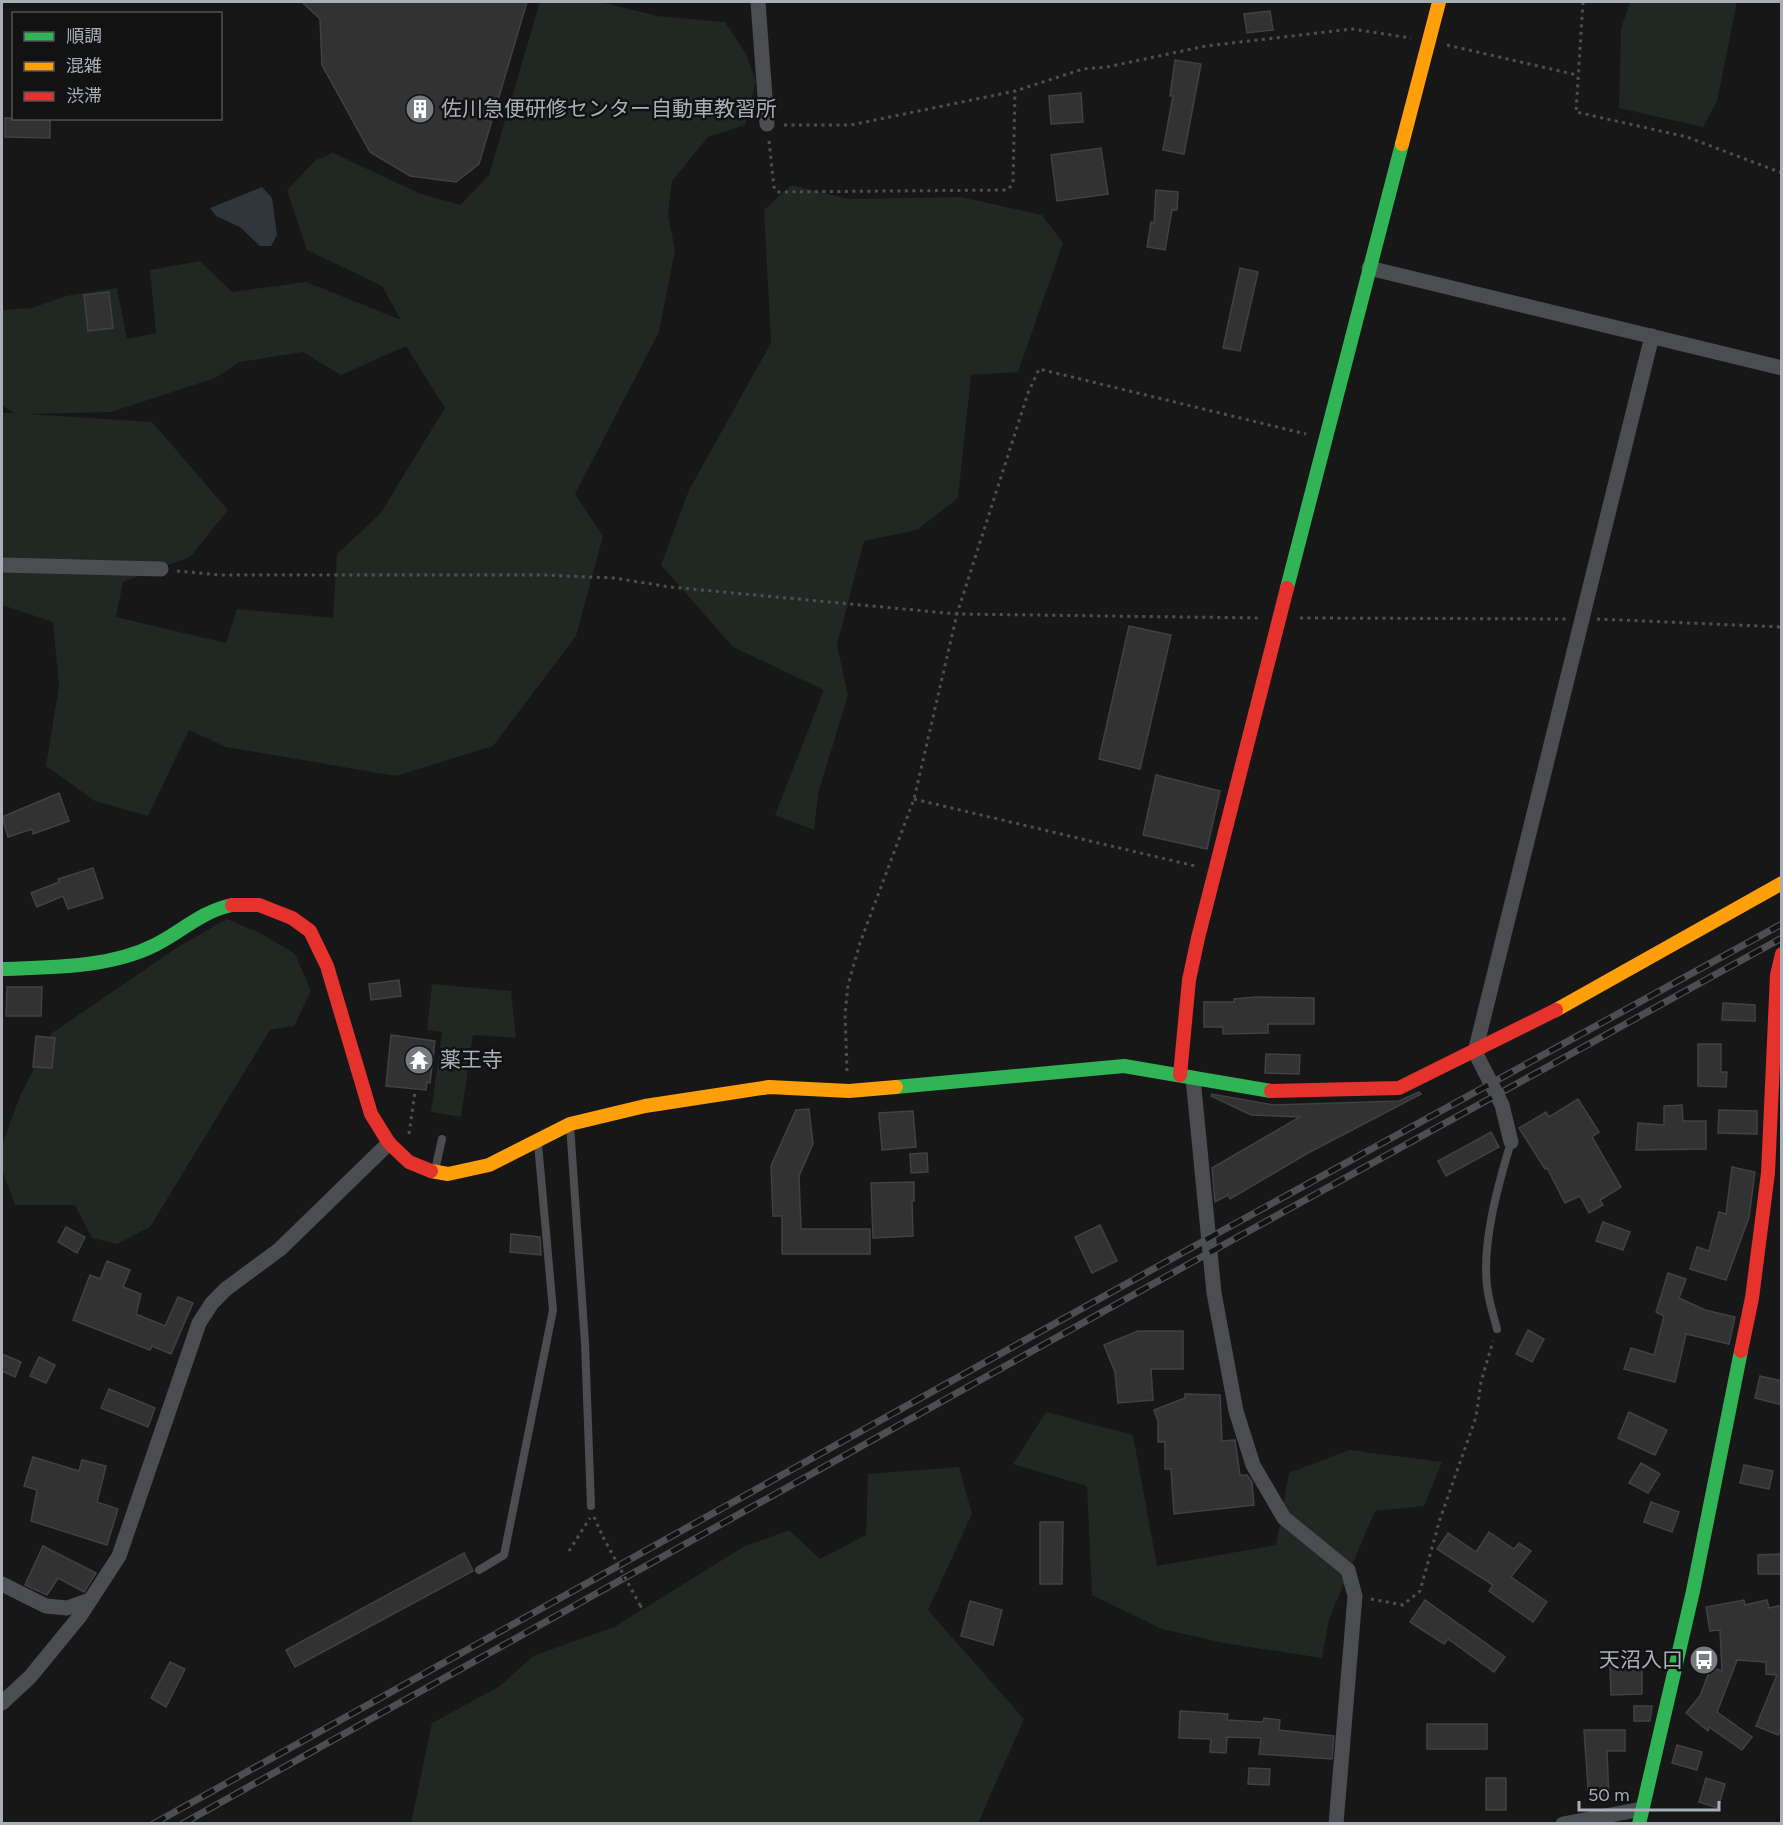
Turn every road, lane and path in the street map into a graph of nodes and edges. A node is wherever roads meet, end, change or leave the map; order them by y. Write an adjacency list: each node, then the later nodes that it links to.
1 (758, 2): 7 (street)
2 (1439, 2): 4 (street)
3 (1583, 2): 5 (path)
4 (1430, 41): 5 (path); 6 (path); 9 (street)
5 (1577, 75): 8 (path)
6 (1015, 91): 7 (path); 7 (path)
7 (767, 124)
8 (1782, 173)
9 (1369, 268): 10 (street); 12 (street)
10 (1652, 336): 11 (street); 17 (street)
11 (1782, 368)
12 (1325, 438): 15 (path); 16 (street)
13 (2, 565): 14 (street)
14 (160, 569): 15 (path)
15 (957, 614): 16 (path); 19 (path)
16 (1280, 618): 17 (path); 20 (street)
17 (1582, 619): 18 (path); 25 (street)
18 (1782, 627)
19 (914, 799): 20 (path); 27 (path)
20 (1216, 871): 26 (street)
21 (1782, 883): 25 (street)
22 (1782, 954): 24 (street)
23 (2, 969): 33 (street)
24 (1779, 975): 46 (street)
25 (1475, 1052): 26 (street); 32 (street)
26 (1187, 1076): 27 (street); 42 (street)
27 (849, 1091): 29 (street)
28 (415, 1092): 30 (path)
29 (570, 1124): 34 (street); 37 (lane)
30 (409, 1136)
31 (441, 1139): 35 (lane)
32 (1511, 1142): 36 (lane)
33 (389, 1143): 35 (street); 43 (street)
34 (538, 1143): 35 (street); 40 (lane)
35 (434, 1172)
36 (1497, 1329): 42 (path)
37 (592, 1510): 39 (path)
38 (594, 1520): 44 (path, bridge)
39 (569, 1551)
40 (479, 1570)
41 (2, 1584): 43 (street)
42 (1355, 1596): 47 (street)
43 (90, 1600): 45 (street)
44 (643, 1610)
45 (2, 1703)
46 (1640, 1816): 48 (street)
47 (1336, 1824)
48 (1563, 1824)

